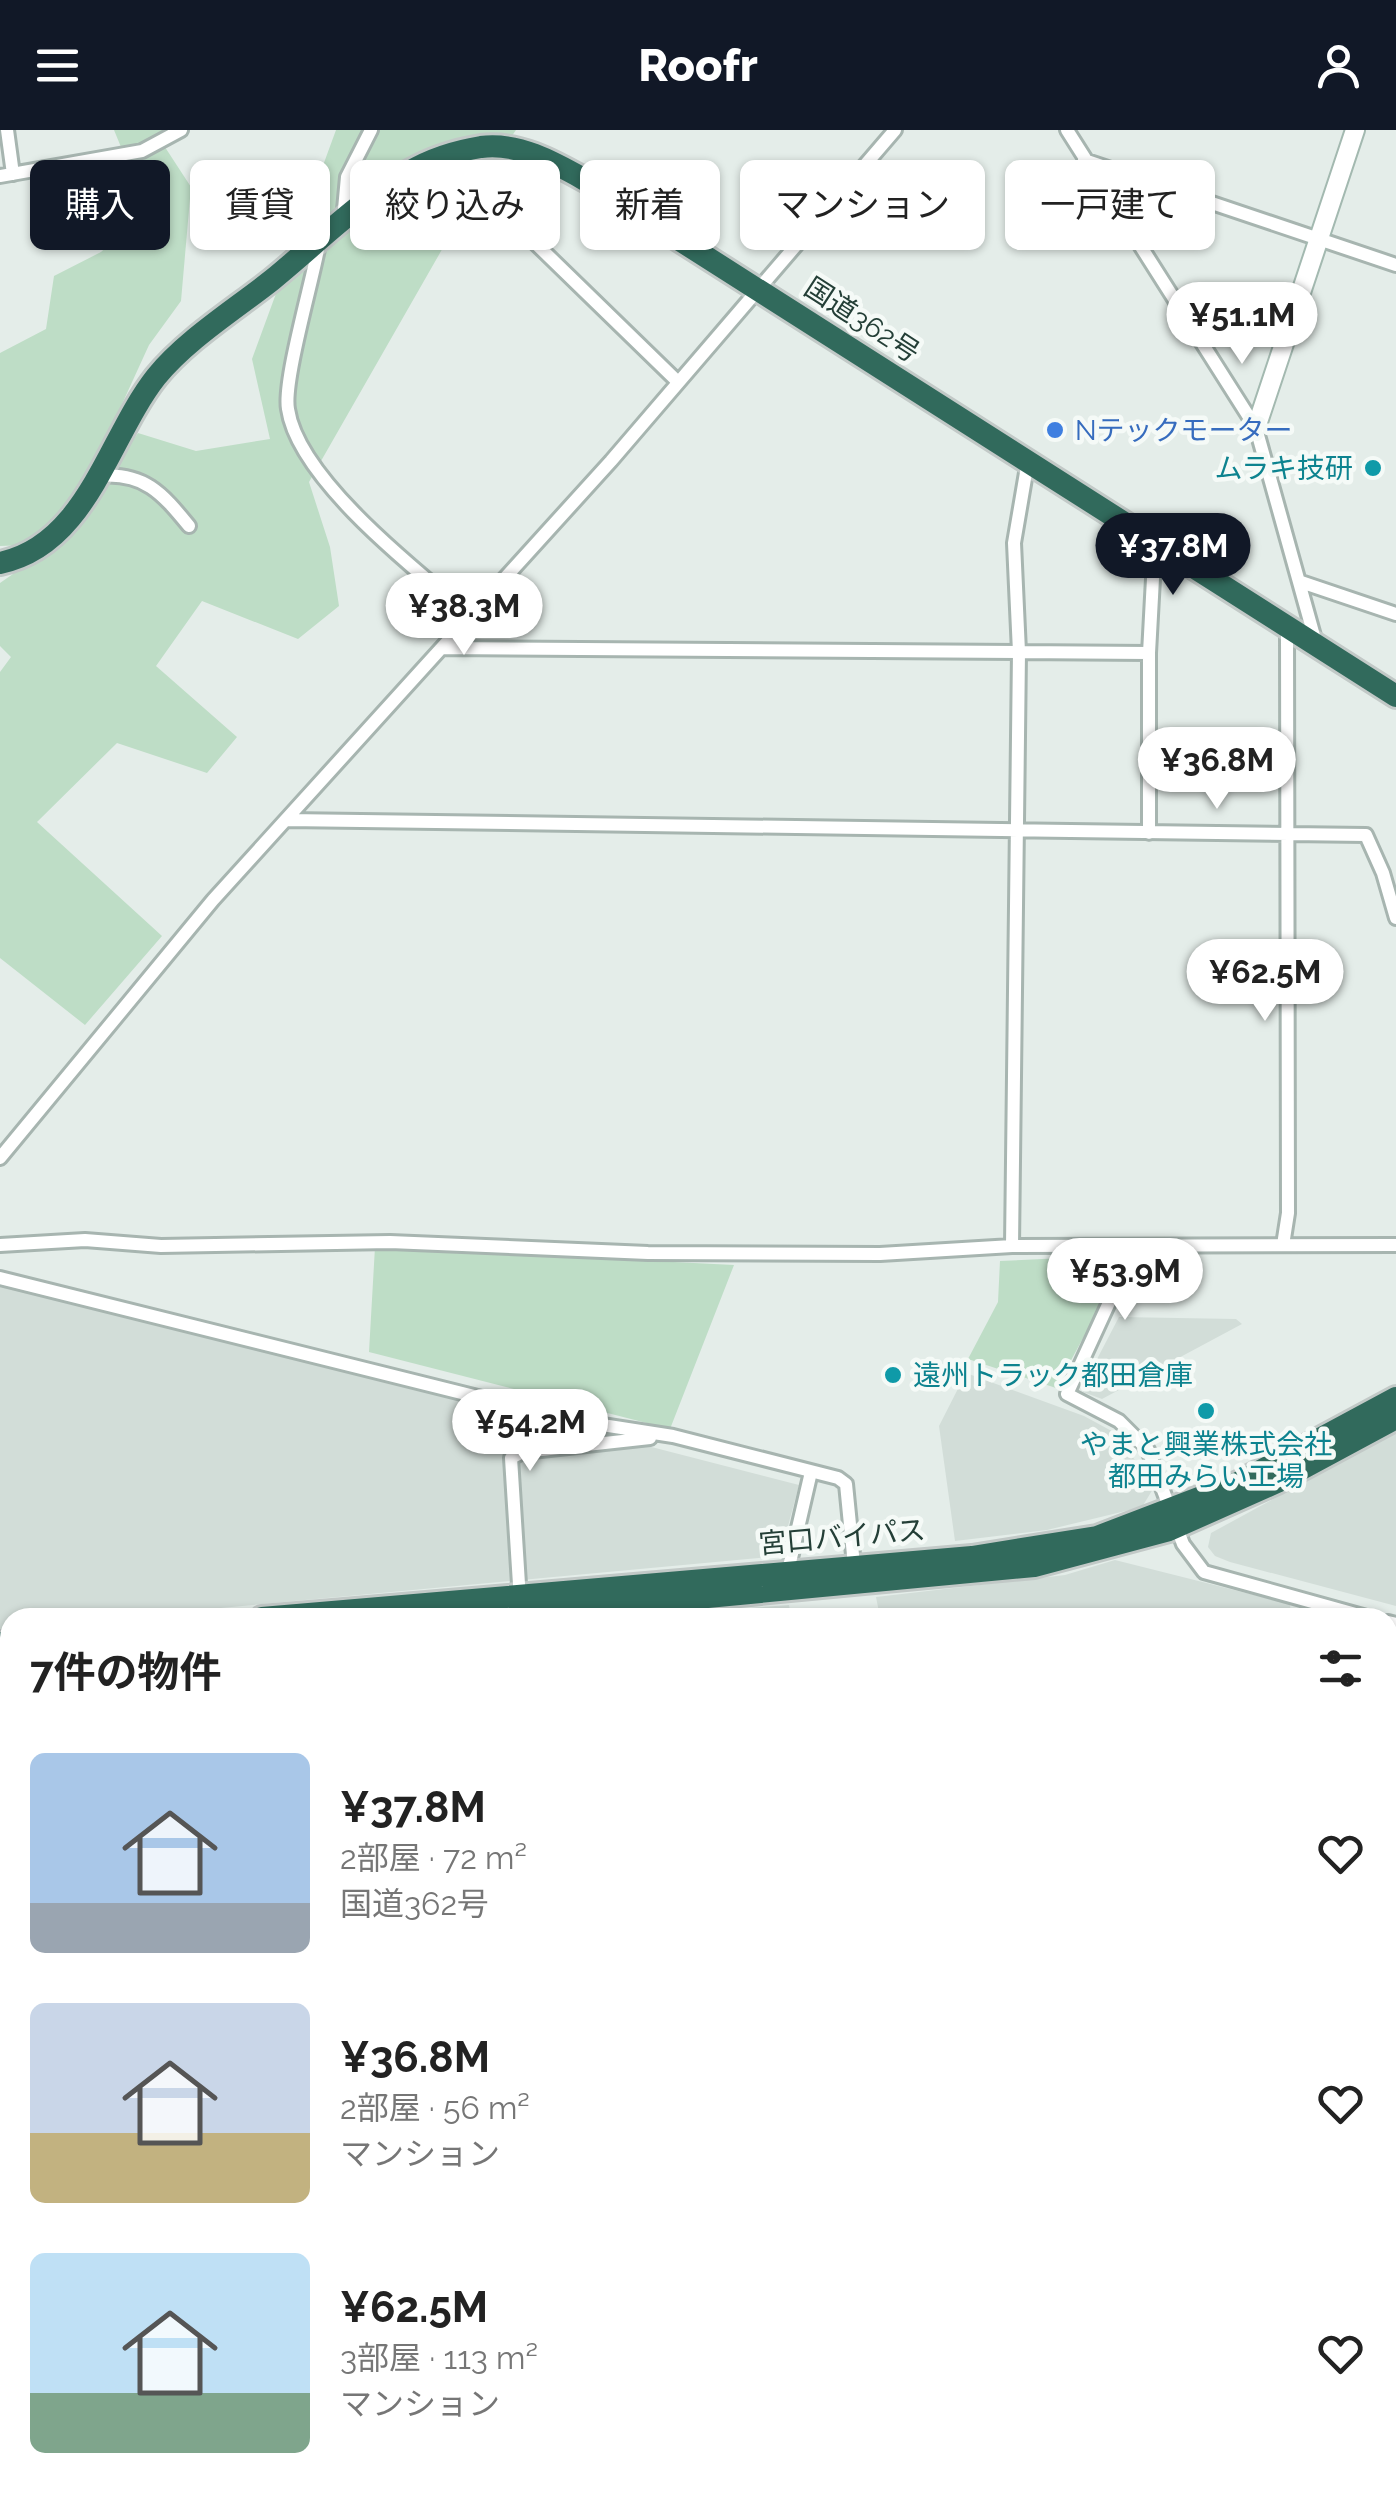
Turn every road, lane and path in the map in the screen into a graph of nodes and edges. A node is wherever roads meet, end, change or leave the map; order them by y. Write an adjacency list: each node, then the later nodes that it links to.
1 (7, 130): 8 (street)
2 (182, 130): 8 (street)
3 (371, 130): 10 (street)
4 (895, 130): 18 (street)
5 (1067, 130): 7 (street)
6 (1356, 130): 12 (street)
7 (1084, 160)
8 (6, 175)
9 (1215, 204): 12 (street)
10 (343, 222): 11 (highway, 国道362号); 18 (highway, 国道362号)
11 (330, 233)
12 (1318, 239): 17 (street); 20 (street)
13 (310, 250): 22 (highway, 国道362号)
14 (318, 250): 28 (street)
15 (542, 250): 19 (street)
16 (1142, 250): 20 (street)
17 (1396, 265)
18 (761, 290): 19 (street); 21 (highway, 国道362号)
19 (678, 382): 28 (street)
20 (1256, 428): 26 (street)
21 (1028, 460): 24 (highway, 国道362号); 32 (street)
22 (96, 476): 23 (street); 25 (highway, 国道362号)
23 (189, 526)
24 (1155, 541): 29 (highway, 国道362号); 33 (street)
25 (0, 563)
26 (1301, 582): 27 (street); 30 (street)
27 (1396, 614)
28 (472, 616): 31 (street)
29 (1287, 624): 30 (highway, 国道362号); 38 (street)
30 (1316, 645): 34 (highway, 国道362号)
31 (444, 648): 32 (street); 35 (street)
32 (1019, 652): 33 (street); 36 (street)
33 (1149, 653): 37 (street)
34 (1396, 696)
35 (287, 820): 36 (street); 41 (street)
36 (1016, 829): 37 (street); 45 (street)
37 (1149, 833): 38 (street)
38 (1285, 834): 39 (street); 43 (street)
39 (1390, 873): 40 (street)
40 (1396, 918)
41 (0, 1158)
42 (0, 1244): 45 (street)
43 (1283, 1244): 44 (street); 46 (street)
44 (1396, 1245)
45 (1012, 1246): 46 (street)
46 (1135, 1246): 52 (street)
47 (0, 1278): 50 (street)
48 (1396, 1398): 52 (highway, 宮口バイパス)
49 (1396, 1418): 52 (highway, 宮口バイパス)
50 (668, 1436): 51 (street); 56 (street)
51 (812, 1472): 53 (street); 54 (street)
52 (1173, 1520): 53 (highway, 宮口バイパス); 55 (street); 58 (highway, 宮口バイパス)
53 (854, 1565): 54 (highway, 宮口バイパス)
54 (788, 1571): 57 (highway, 宮口バイパス)
55 (1302, 1600): 59 (street); 60 (street)
56 (521, 1608)
57 (528, 1608)
58 (533, 1608)
59 (1300, 1608)
60 (1332, 1608)

